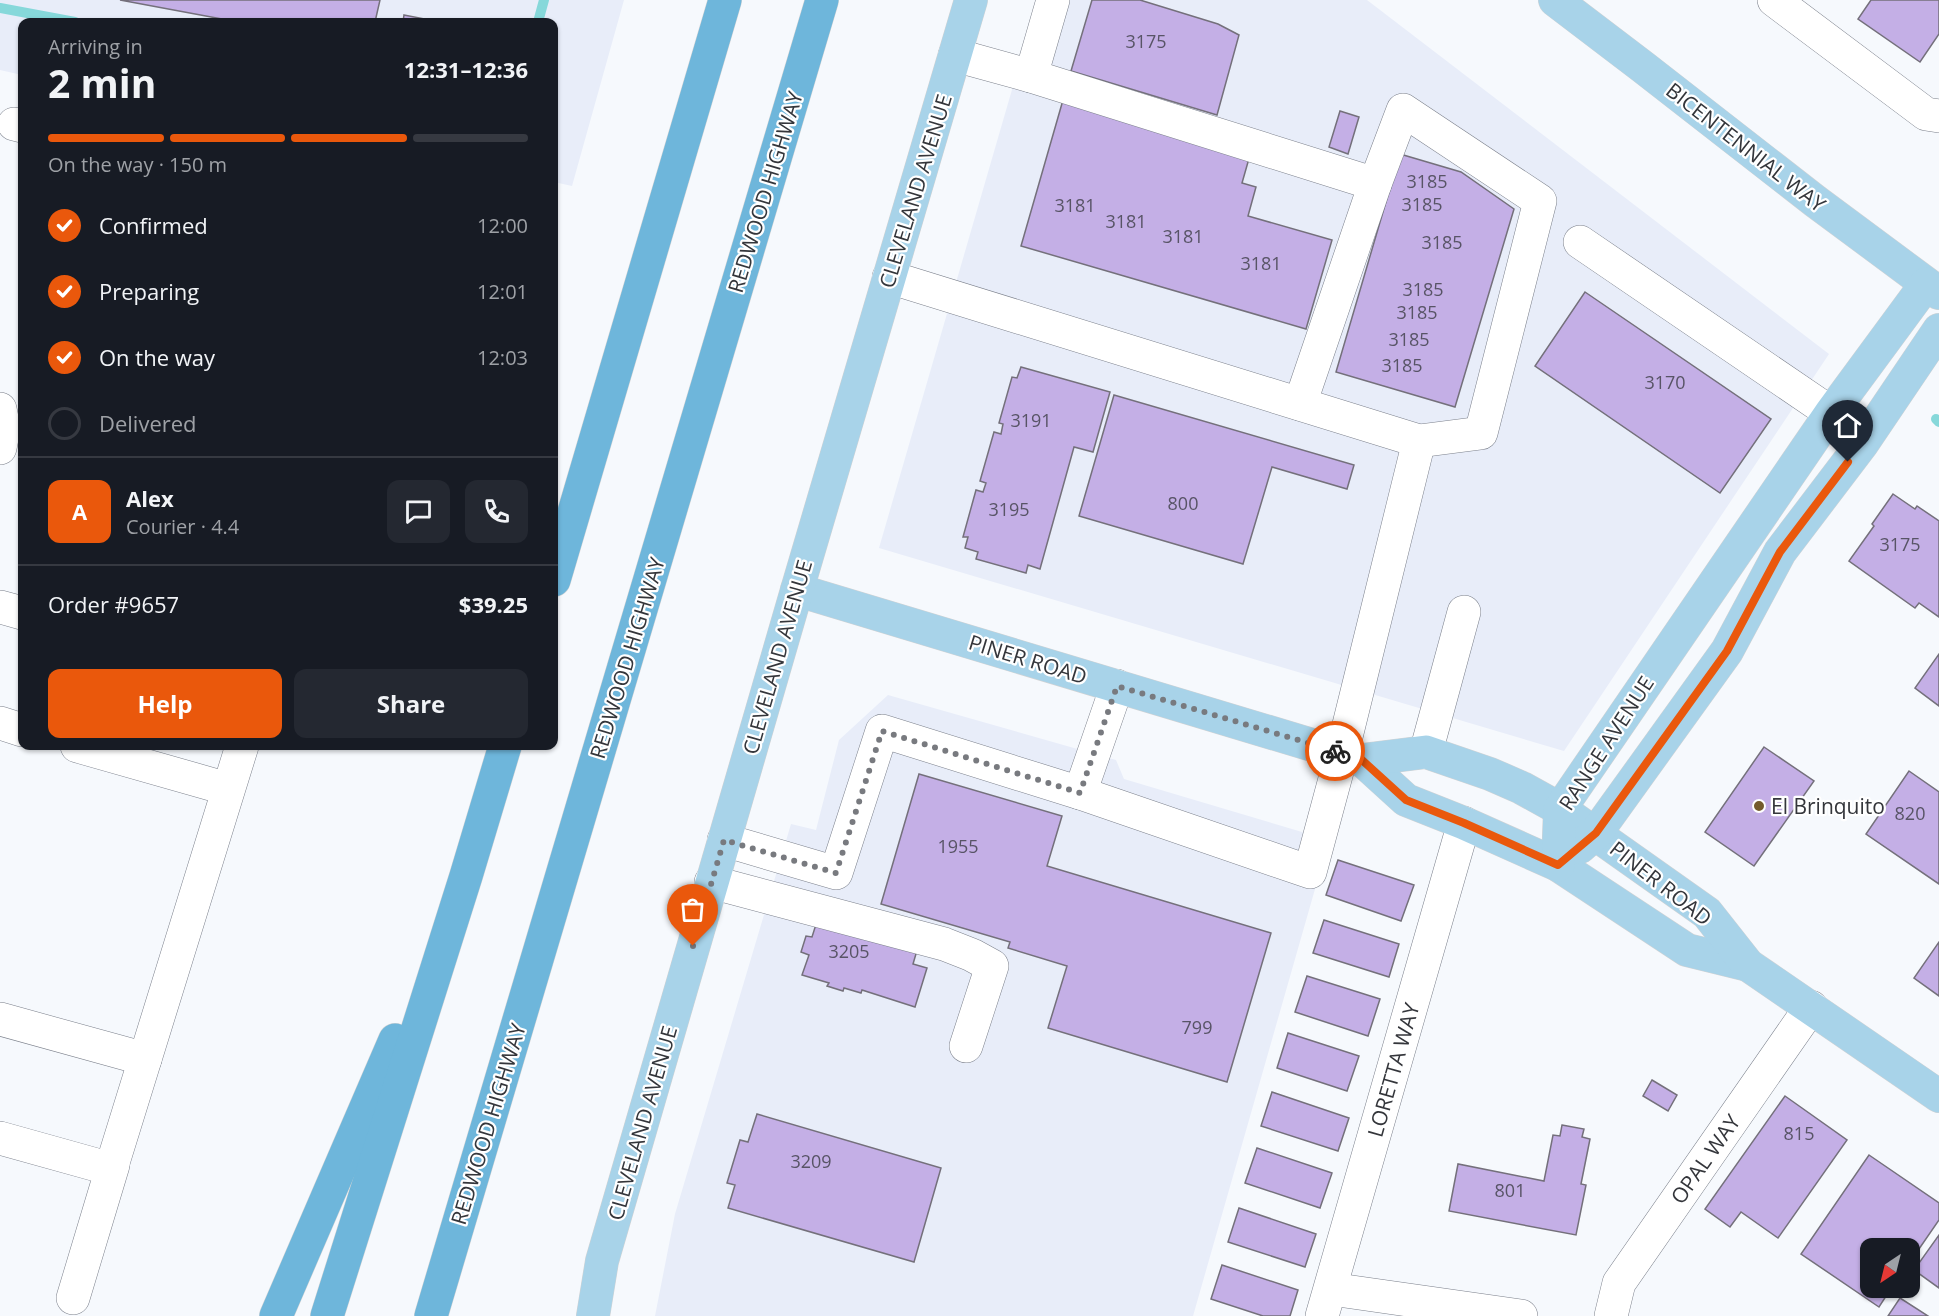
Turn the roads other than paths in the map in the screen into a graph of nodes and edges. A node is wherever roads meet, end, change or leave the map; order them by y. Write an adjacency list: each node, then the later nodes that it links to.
1 (725, 0): 20 (highway)
2 (822, 0): 54 (highway, REDWOOD HIGHWAY)
3 (972, 0): 7 (main road, CLEVELAND AVENUE)
4 (1053, 0): 8 (street)
5 (1555, 0): 13 (main road, BICENTENNIAL WAY)
6 (1774, 0): 9 (street)
7 (955, 55): 8 (street); 12 (main road, CLEVELAND AVENUE)
8 (1031, 76): 10 (street)
9 (1939, 116)
10 (1376, 184): 15 (street); 18 (street)
11 (1580, 242): 17 (street)
12 (889, 277): 15 (street); 21 (main road, CLEVELAND AVENUE)
13 (1935, 282): 17 (main road, RANGE AVENUE)
14 (1939, 330): 37 (main road, RANGE AVENUE)
15 (1300, 404): 18 (street)
16 (0, 409): 19 (street)
17 (1831, 413): 35 (main road, RANGE AVENUE)
18 (1419, 441): 32 (street)
19 (0, 448)
20 (558, 566)
21 (797, 590): 25 (main road, PINER ROAD); 38 (main road, CLEVELAND AVENUE)
22 (0, 607): 23 (street)
23 (18, 612)
24 (1464, 612): 31 (street)
25 (1117, 686): 32 (main road, PINER ROAD); 34 (street)
26 (0, 723): 27 (street)
27 (18, 729)
28 (91, 750): 33 (street)
29 (241, 750): 33 (street)
30 (504, 750): 40 (highway)
31 (1426, 752): 32 (main road, PINER ROAD); 35 (main road, PINER ROAD)
32 (1352, 756): 34 (street); 36 (main road, PINER ROAD)
33 (228, 789): 46 (street)
34 (1080, 793): 38 (street)
35 (1560, 808): 37 (main road, PINER ROAD); 39 (main road, RANGE AVENUE)
36 (1464, 823): 39 (main road, PINER ROAD); 51 (street, LORETTA WAY)
37 (1596, 833): 39 (main road, RANGE AVENUE); 42 (main road, PINER ROAD)
38 (724, 840): 41 (main road, CLEVELAND AVENUE)
39 (1558, 865): 42 (main road, PINER ROAD)
40 (466, 876): 52 (highway); 53 (highway)
41 (711, 882): 45 (street); 55 (main road, CLEVELAND AVENUE)
42 (1748, 965): 43 (main road, PINER ROAD)
43 (1810, 1007): 47 (main road, PINER ROAD); 57 (street, OPAL WAY)
44 (0, 1019): 46 (street)
45 (966, 1046)
46 (145, 1059): 49 (street)
47 (1939, 1096)
48 (0, 1138): 49 (street)
49 (113, 1165): 50 (street)
50 (73, 1298)
51 (1327, 1302): 56 (street)
52 (276, 1316)
53 (327, 1316)
54 (431, 1316)
55 (593, 1316)
56 (1521, 1316)
57 (1611, 1316)

